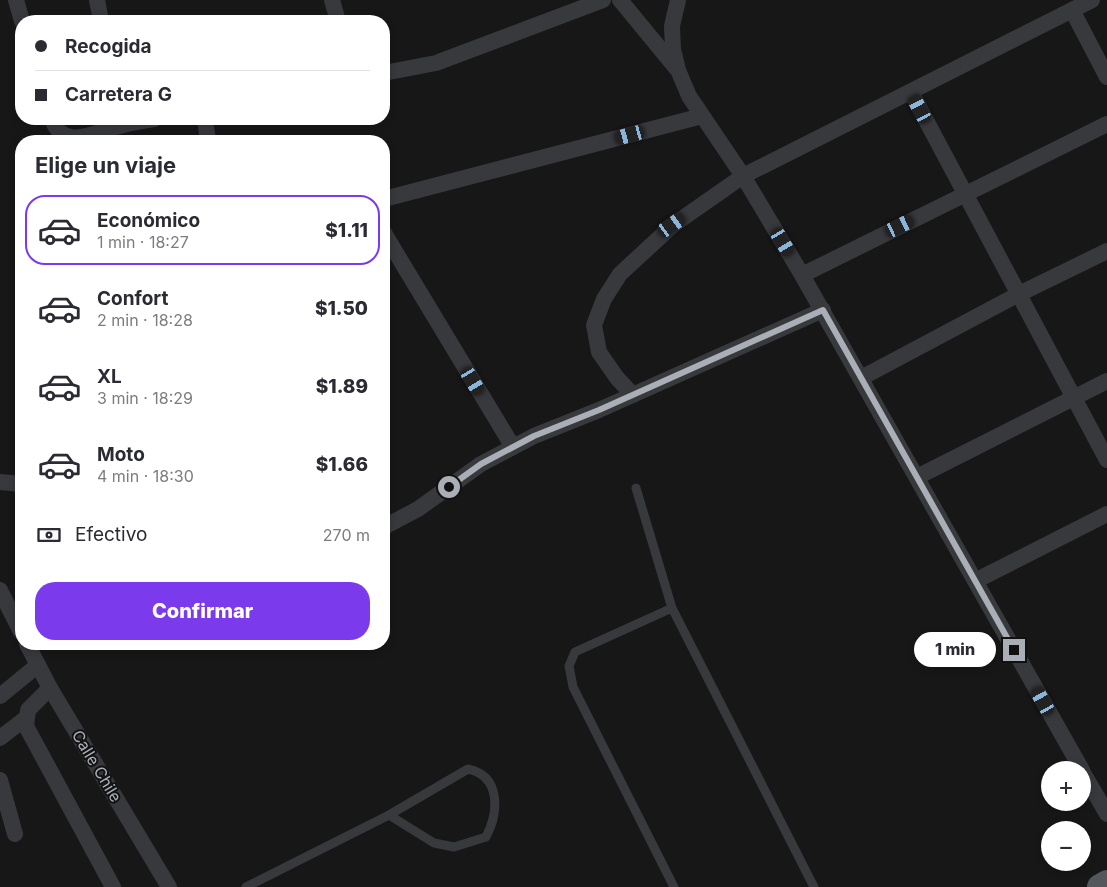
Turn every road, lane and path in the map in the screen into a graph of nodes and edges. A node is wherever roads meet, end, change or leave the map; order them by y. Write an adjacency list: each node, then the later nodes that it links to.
1 (16, 0): 9 (street)
2 (97, 0): 10 (street)
3 (332, 0): 11 (street)
4 (603, 0): 13 (street)
5 (620, 0): 12 (street)
6 (678, 0): 12 (street)
7 (1092, 0): 8 (street)
8 (1072, 10): 14 (street); 15 (street)
9 (20, 15)
10 (99, 15)
11 (336, 15)
12 (678, 70): 16 (street)
13 (390, 72)
14 (1107, 77)
15 (911, 92): 22 (street); 23 (street)
16 (702, 116): 22 (street); 24 (street)
17 (1107, 124): 23 (street)
18 (54, 125): 20 (street)
19 (111, 125): 21 (street)
20 (63, 135)
21 (89, 135)
22 (743, 176): 27 (street); 32 (street)
23 (966, 194): 27 (street); 28 (street)
24 (390, 197)
25 (390, 243): 34 (street)
26 (1107, 251): 28 (street)
27 (802, 274): 29 (street)
28 (1019, 294): 30 (street); 33 (street)
29 (823, 310): 30 (street); 32 (street)
30 (861, 378): 36 (street)
31 (1107, 381): 33 (street)
32 (633, 395): 34 (street)
33 (1075, 399): 35 (street); 36 (street)
34 (513, 447): 41 (street)
35 (1107, 460)
36 (917, 477): 42 (street)
37 (0, 482): 38 (street)
38 (15, 483)
39 (636, 488): 44 (lane)
40 (1107, 514): 42 (street)
41 (390, 524)
42 (975, 581): 52 (street)
43 (0, 591): 45 (street)
44 (672, 608): 62 (lane); 63 (lane)
45 (15, 620)
46 (30, 650): 47 (street, Calle Chile)
47 (38, 665): 48 (street, Calle Chile); 49 (street)
48 (50, 688): 50 (street); 60 (street, Calle Chile)
49 (0, 696)
50 (26, 718): 51 (street); 59 (street)
51 (0, 738)
52 (1077, 761)
53 (0, 780): 57 (street)
54 (1091, 786): 55 (street)
55 (1107, 814)
56 (389, 816): 56 (lane); 61 (lane)
57 (15, 834)
58 (1107, 883): 64 (main road)
59 (113, 887)
60 (169, 887)
61 (246, 887)
62 (674, 887)
63 (814, 887)
64 (1100, 887)

